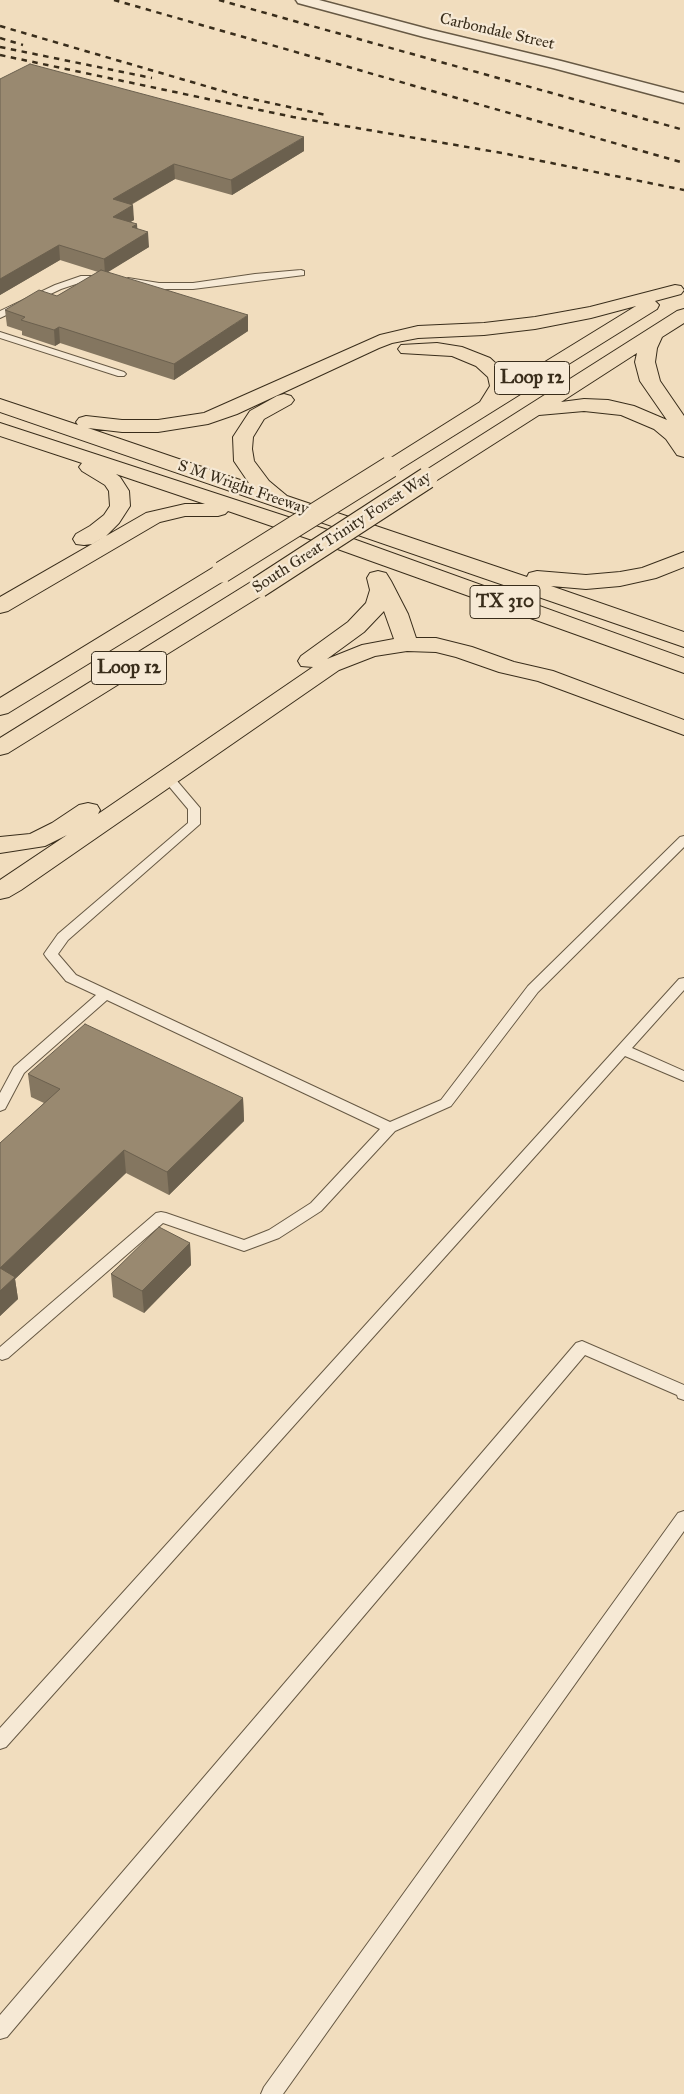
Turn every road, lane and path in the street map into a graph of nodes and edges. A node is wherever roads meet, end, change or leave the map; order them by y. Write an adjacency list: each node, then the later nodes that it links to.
1 (303, 0): 2 (street, Carbondale Street)
2 (684, 98)
3 (300, 273): 5 (lane)
4 (679, 287): 11 (main road, South Great Trinity Forest Way / Loop 12); 12 (main road)
5 (0, 315)
6 (684, 315): 8 (main road, South Great Trinity Forest Way / Loop 12)
7 (0, 335): 9 (lane)
8 (654, 335): 13 (main road, South Great Trinity Forest Way / Loop 12); 15 (main road)
9 (121, 374)
10 (0, 404): 12 (main road, S M Wright Freeway / TX 310)
11 (489, 404): 18 (main road); 30 (main road, South Great Trinity Forest Way / Loop 12, bridge)
12 (24, 413): 18 (main road, S M Wright Freeway / TX 310)
13 (530, 413): 17 (main road); 32 (main road, South Great Trinity Forest Way / Loop 12, bridge)
14 (0, 429): 16 (main road, S M Wright Freeway / TX 310)
15 (684, 429)
16 (60, 449): 19 (main road, S M Wright Freeway / TX 310); 24 (main road)
17 (684, 451)
18 (286, 503): 22 (main road, S M Wright Freeway / TX 310)
19 (246, 512): 20 (main road, S M Wright Freeway / TX 310); 25 (main road)
20 (326, 537): 23 (main road); 29 (main road, TX 310)
21 (684, 558): 22 (main road)
22 (486, 570): 27 (main road, TX 310)
23 (380, 581): 26 (main road); 28 (main road)
24 (0, 589)
25 (0, 606)
26 (405, 639): 28 (main road); 31 (main road); 33 (main road)
27 (684, 640)
28 (328, 649): 35 (main road)
29 (684, 666)
30 (0, 708)
31 (684, 728)
32 (0, 748)
33 (168, 778): 36 (main road); 38 (lane)
34 (684, 840): 42 (lane)
35 (0, 845)
36 (0, 891)
37 (684, 982): 39 (lane)
38 (106, 994): 41 (lane); 42 (lane)
39 (623, 1050): 40 (lane); 46 (lane)
40 (684, 1076)
41 (0, 1106)
42 (390, 1128): 43 (lane)
43 (0, 1353)
44 (684, 1391): 47 (lane)
45 (684, 1518): 48 (lane)
46 (0, 1741)
47 (0, 2030)
48 (271, 2094)

